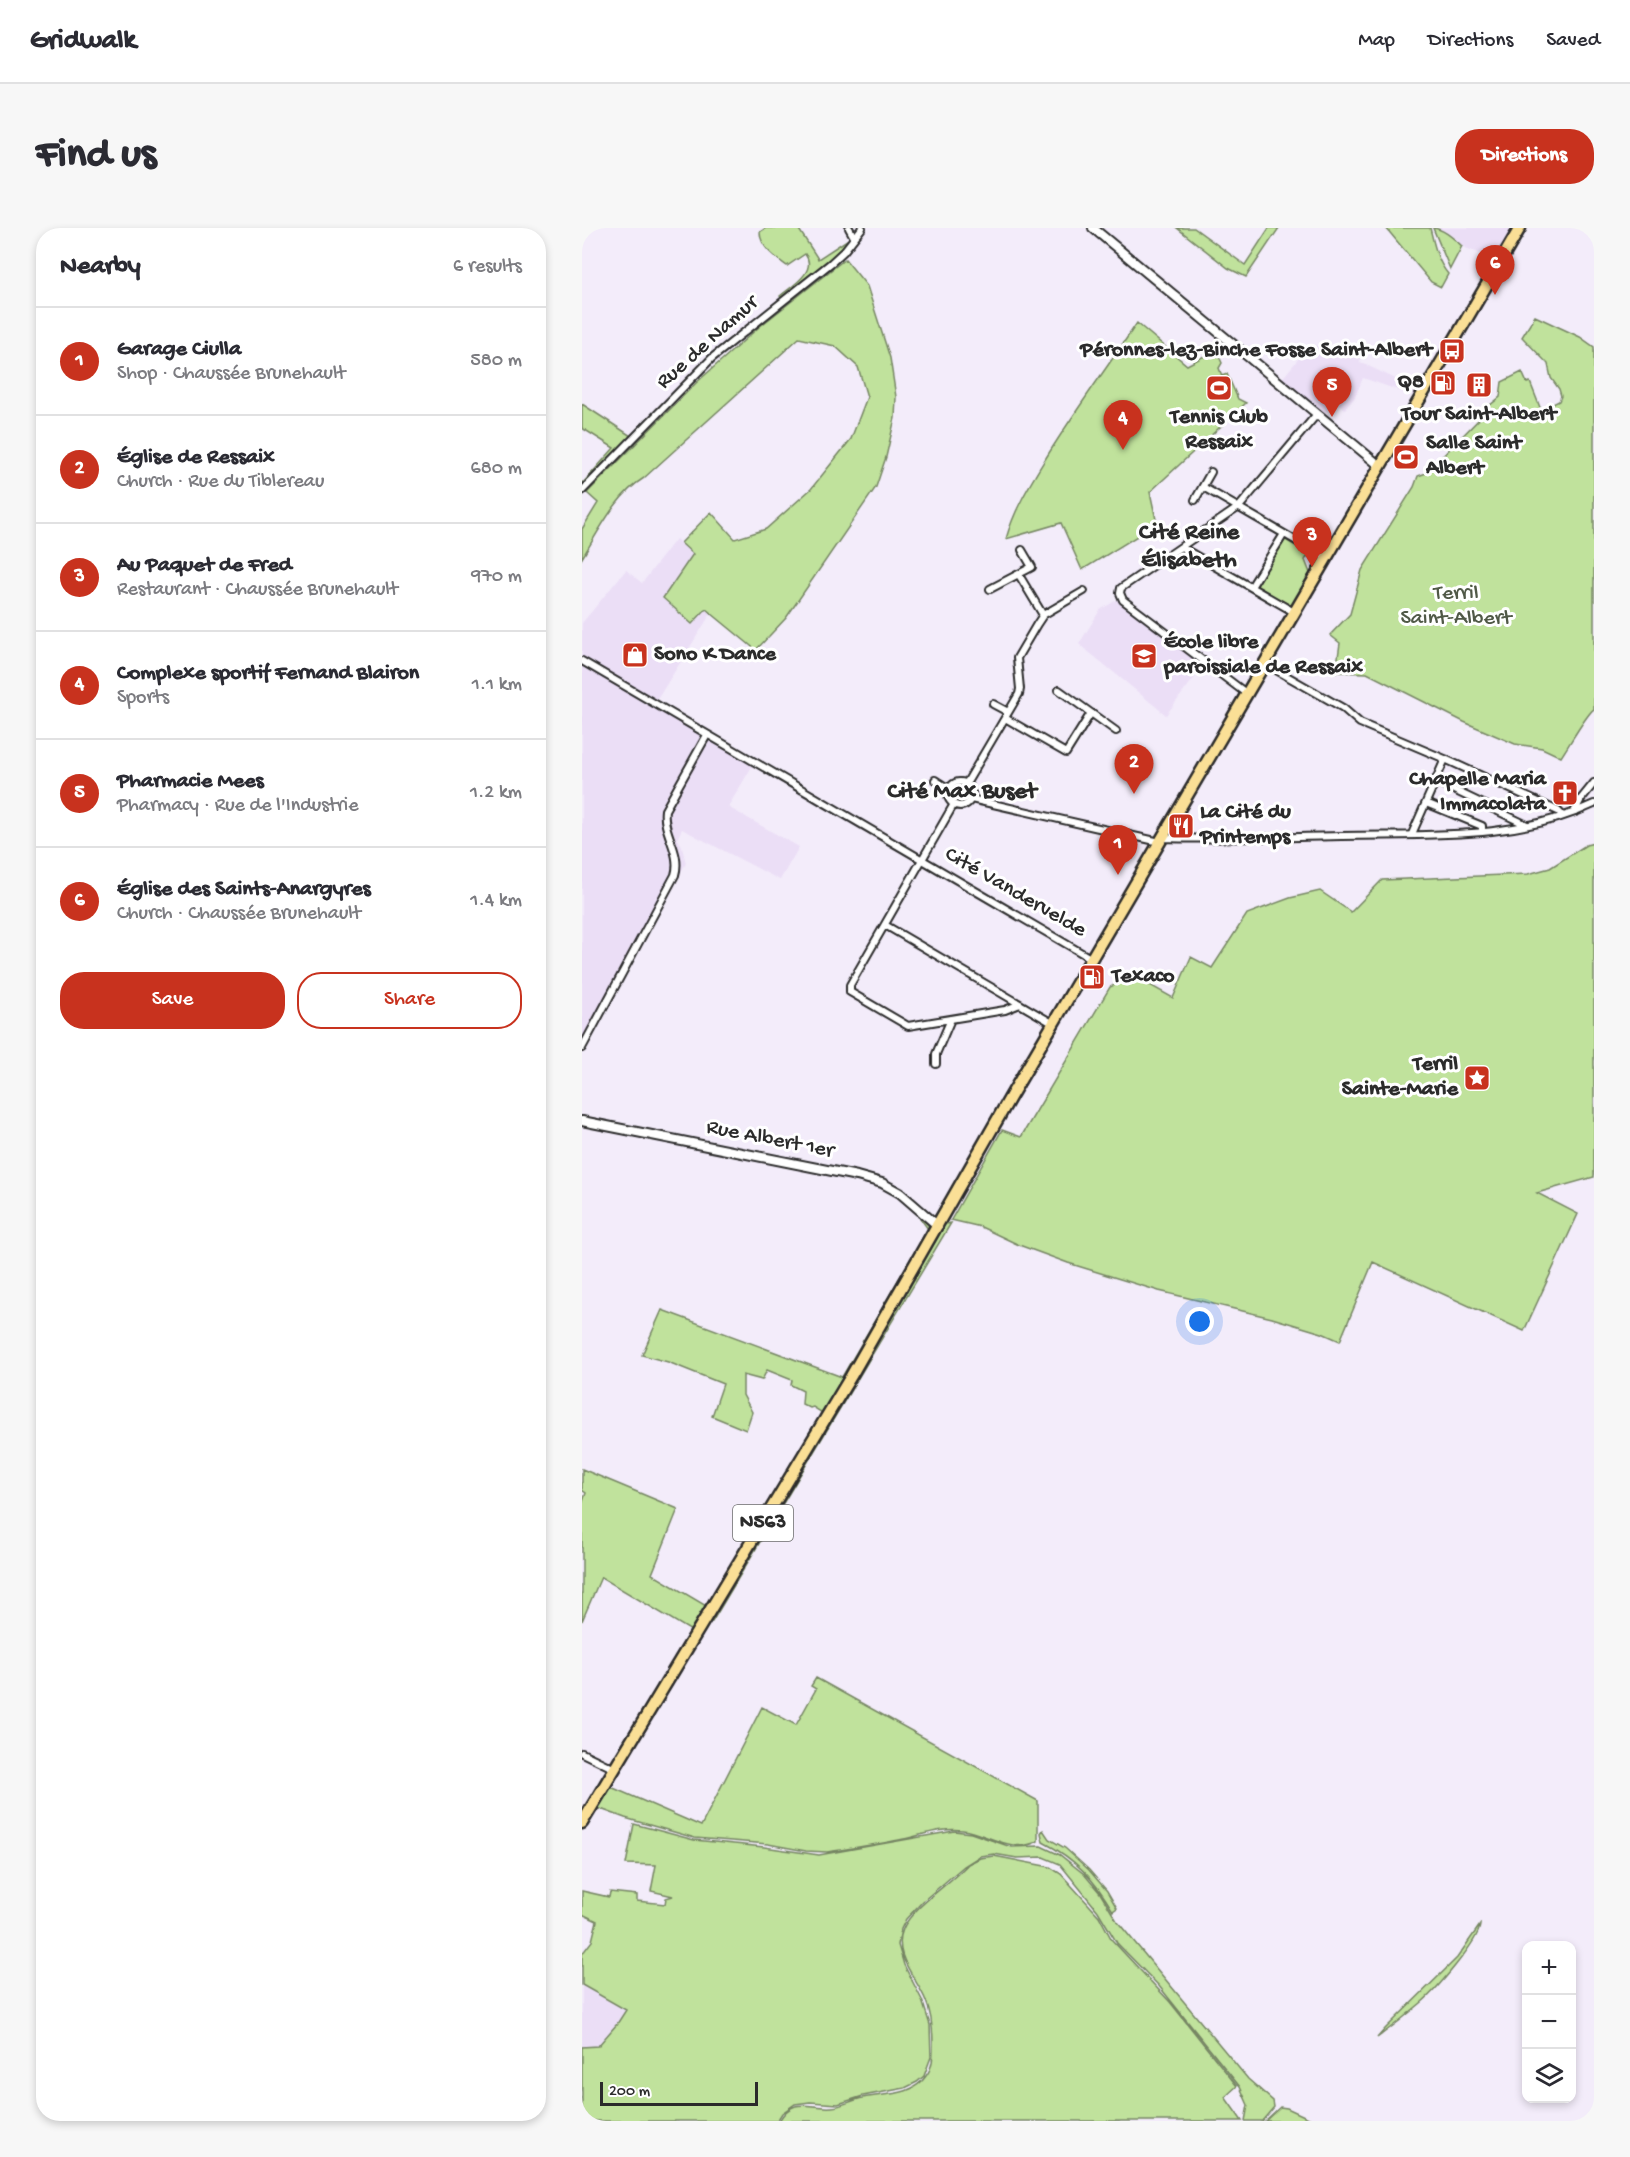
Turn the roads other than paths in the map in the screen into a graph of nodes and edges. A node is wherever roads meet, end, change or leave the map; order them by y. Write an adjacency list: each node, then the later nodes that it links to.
1 (849, 228): 5 (street)
2 (862, 228): 5 (street, Rue de Namur)
3 (1093, 228): 6 (street)
4 (1520, 228): 7 (main road, N563)
5 (854, 237): 10 (street, Rue de Namur)
6 (1317, 414): 7 (street); 12 (street)
7 (1380, 466): 16 (main road, N563)
8 (1211, 472): 9 (street)
9 (1203, 487): 11 (street); 12 (street)
10 (582, 491)
11 (1195, 500)
12 (1239, 507): 13 (street); 14 (street)
13 (1284, 534): 16 (street); 18 (street)
14 (1181, 547): 18 (street); 26 (street)
15 (1022, 550): 17 (street)
16 (1326, 558): 21 (main road, N563)
17 (1019, 575): 19 (street); 22 (street)
18 (1251, 587): 21 (street)
19 (990, 589)
20 (1084, 591): 22 (street)
21 (1294, 612): 24 (main road, N563)
22 (1043, 615): 29 (street)
23 (582, 661): 31 (street)
24 (1264, 663): 26 (main road, N563); 32 (street)
25 (1059, 690): 28 (street)
26 (1246, 694): 47 (main road, N563)
27 (993, 704): 29 (street)
28 (1092, 713): 29 (street); 30 (street)
29 (1006, 715): 36 (street)
30 (1116, 731)
31 (707, 735): 48 (street); 54 (street)
32 (1445, 759): 34 (street); 43 (street)
33 (935, 780): 37 (street)
34 (1435, 781): 39 (street); 44 (street)
35 (1594, 783): 42 (street)
36 (966, 784): 37 (street); 38 (street)
37 (950, 789): 40 (street)
38 (971, 799): 40 (street); 47 (street)
39 (1426, 803): 45 (street); 46 (street)
40 (954, 804): 48 (street)
41 (1594, 804): 42 (street)
42 (1574, 813): 43 (street)
43 (1563, 816): 44 (street)
44 (1528, 825): 45 (street)
45 (1482, 831): 46 (street)
46 (1412, 834): 47 (street)
47 (1161, 840): 50 (main road, N563)
48 (923, 860): 49 (street, Cité Vandervelde); 50 (street, Cité Vandervelde)
49 (885, 925): 51 (street); 52 (street, Cité Vandervelde)
50 (1092, 959): 53 (main road, N563)
51 (1020, 1004): 52 (street, Cité Vandervelde); 53 (street)
52 (951, 1019): 55 (street)
53 (1054, 1024): 57 (main road, N563)
54 (582, 1048)
55 (936, 1064)
56 (582, 1121): 57 (street, Rue Albert 1er)
57 (939, 1223): 59 (main road, N563)
58 (582, 1753): 59 (street)
59 (615, 1769): 60 (main road, N563)
60 (582, 1823)

